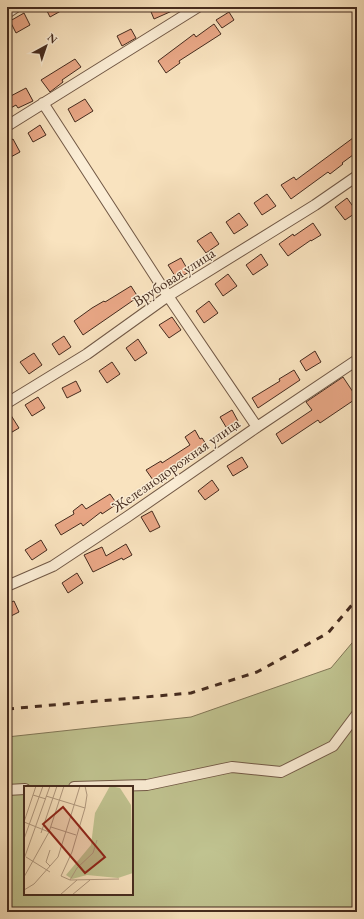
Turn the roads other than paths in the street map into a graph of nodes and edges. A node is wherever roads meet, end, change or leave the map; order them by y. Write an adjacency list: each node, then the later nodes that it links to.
1 (16, 7): 3 (street)
2 (198, 7): 4 (street)
3 (7, 13)
4 (43, 103): 5 (street); 7 (street)
5 (7, 126)
6 (357, 176): 7 (street, Врубовая улица)
7 (168, 296): 9 (street, Врубовая улица); 10 (street)
8 (357, 360): 10 (street, Железнодорожная улица)
9 (7, 403)
10 (257, 427): 11 (street, Железнодорожная улица)
11 (7, 586)
12 (357, 714): 13 (street)
13 (111, 786)
14 (24, 789): 15 (street)
15 (7, 790)

